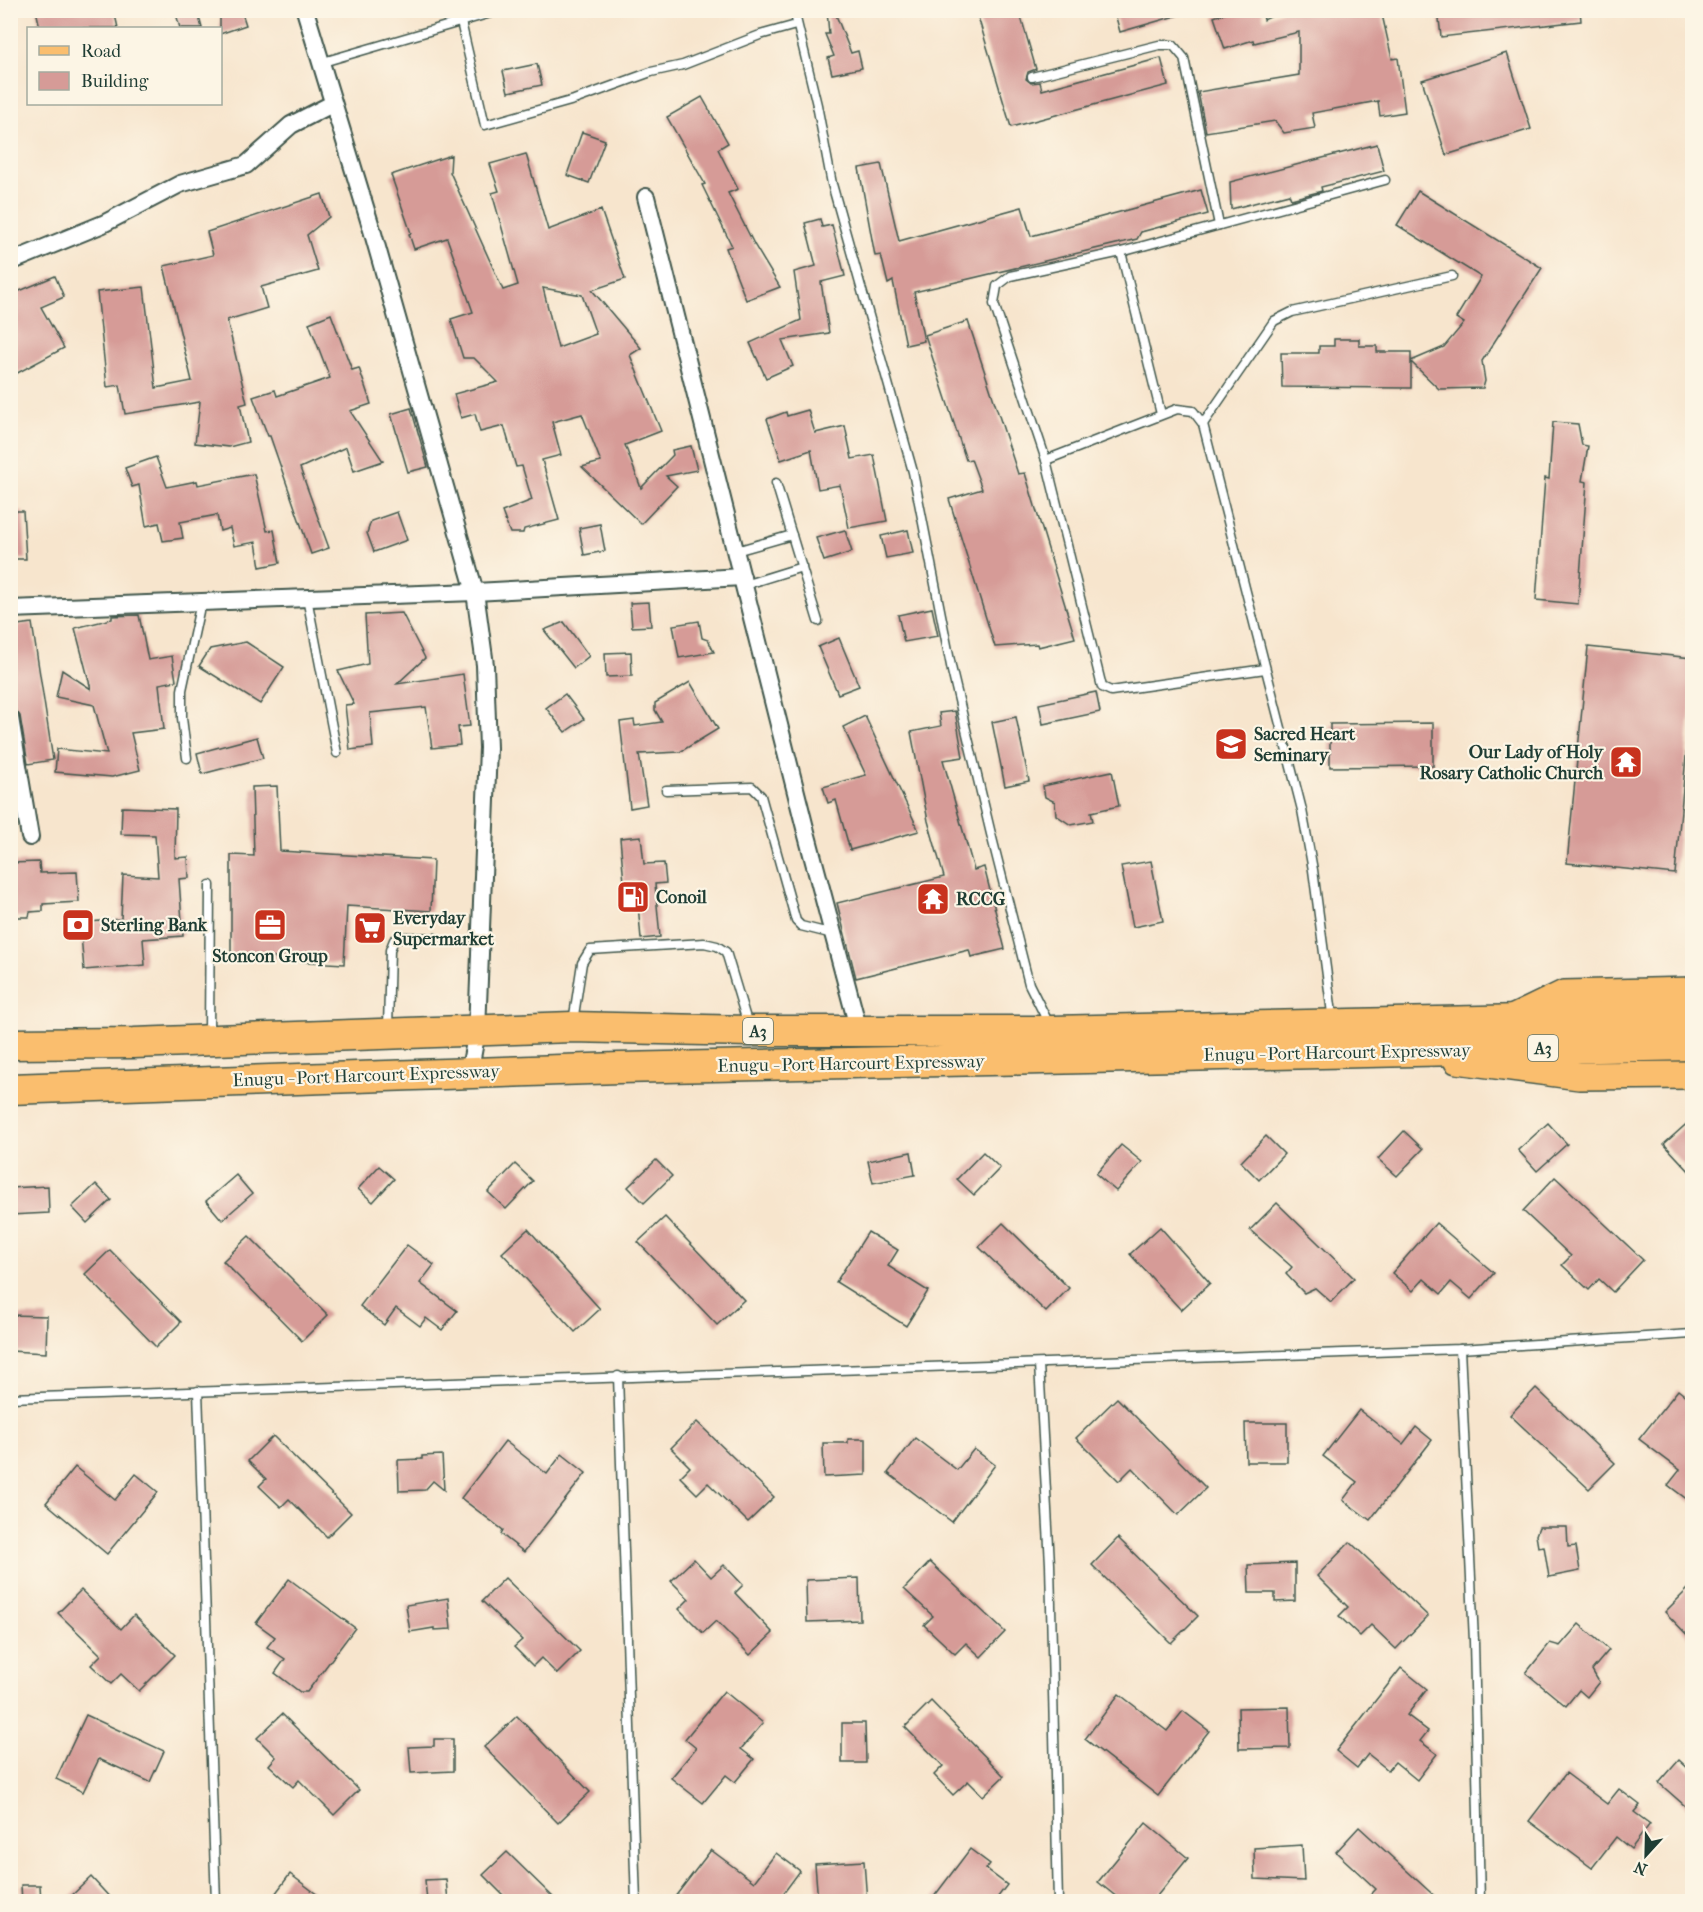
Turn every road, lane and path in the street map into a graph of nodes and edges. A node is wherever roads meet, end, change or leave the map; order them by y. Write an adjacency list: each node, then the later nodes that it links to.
1 (305, 10): 6 (street)
2 (501, 10): 4 (lane)
3 (794, 10): 5 (lane)
4 (461, 22): 5 (lane); 6 (lane)
5 (796, 25): 46 (lane)
6 (323, 62): 8 (street)
7 (1032, 77): 11 (lane)
8 (332, 104): 13 (street); 23 (street)
9 (1385, 180): 11 (lane)
10 (646, 197): 20 (street)
11 (1219, 225): 12 (lane)
12 (1121, 252): 15 (lane); 17 (lane)
13 (10, 262)
14 (1452, 276): 16 (lane)
15 (1161, 414): 16 (lane); 17 (lane)
16 (1203, 424): 28 (lane)
17 (1046, 460): 28 (lane)
18 (776, 483): 19 (lane)
19 (792, 535): 20 (lane); 21 (lane)
20 (736, 551): 22 (street)
21 (802, 567): 22 (lane); 27 (lane)
22 (743, 581): 23 (street); 36 (street)
23 (475, 592): 24 (street); 43 (street)
24 (307, 598): 25 (street); 30 (lane)
25 (201, 602): 26 (street); 31 (lane)
26 (10, 609)
27 (818, 621)
28 (1265, 669): 41 (lane)
29 (10, 718): 32 (street)
30 (337, 753)
31 (187, 758)
32 (15, 774): 34 (street)
33 (666, 790): 36 (lane)
34 (30, 837)
35 (210, 885): 48 (lane)
36 (833, 934): 45 (street)
37 (435, 938): 47 (lane)
38 (1692, 991): 40 (main road)
39 (1692, 1016): 40 (highway, Enugu - Port Harcourt Expressway / A3)
40 (1506, 1022): 41 (highway, Enugu - Port Harcourt Expressway / A3)
41 (1334, 1024): 46 (highway, Enugu - Port Harcourt Expressway / A3)
42 (572, 1027): 43 (highway, Enugu - Port Harcourt Expressway / A3); 44 (highway, Enugu - Port Harcourt Expressway / A3); 44 (lane)
43 (477, 1030): 47 (highway, Enugu - Port Harcourt Expressway / A3); 52 (street)
44 (749, 1031): 45 (highway, Enugu - Port Harcourt Expressway / A3)
45 (859, 1031): 46 (highway, Enugu - Port Harcourt Expressway / A3)
46 (1052, 1031)
47 (388, 1032): 48 (highway, Enugu - Port Harcourt Expressway / A3)
48 (209, 1039): 49 (highway, Enugu - Port Harcourt Expressway / A3)
49 (10, 1044)
50 (1692, 1045): 51 (highway, Enugu - Port Harcourt Expressway / A3)
51 (1393, 1051): 52 (highway, Enugu - Port Harcourt Expressway / A3); 53 (main road)
52 (469, 1074): 54 (highway, Enugu - Port Harcourt Expressway / A3)
53 (1692, 1075)
54 (10, 1089)
55 (1692, 1334): 56 (lane)
56 (1460, 1349): 57 (lane); 64 (lane)
57 (1039, 1364): 58 (lane); 63 (lane)
58 (618, 1376): 59 (lane); 62 (lane)
59 (198, 1391): 60 (lane); 61 (lane)
60 (10, 1398)
61 (216, 1902)
62 (636, 1902)
63 (1058, 1902)
64 (1480, 1902)

